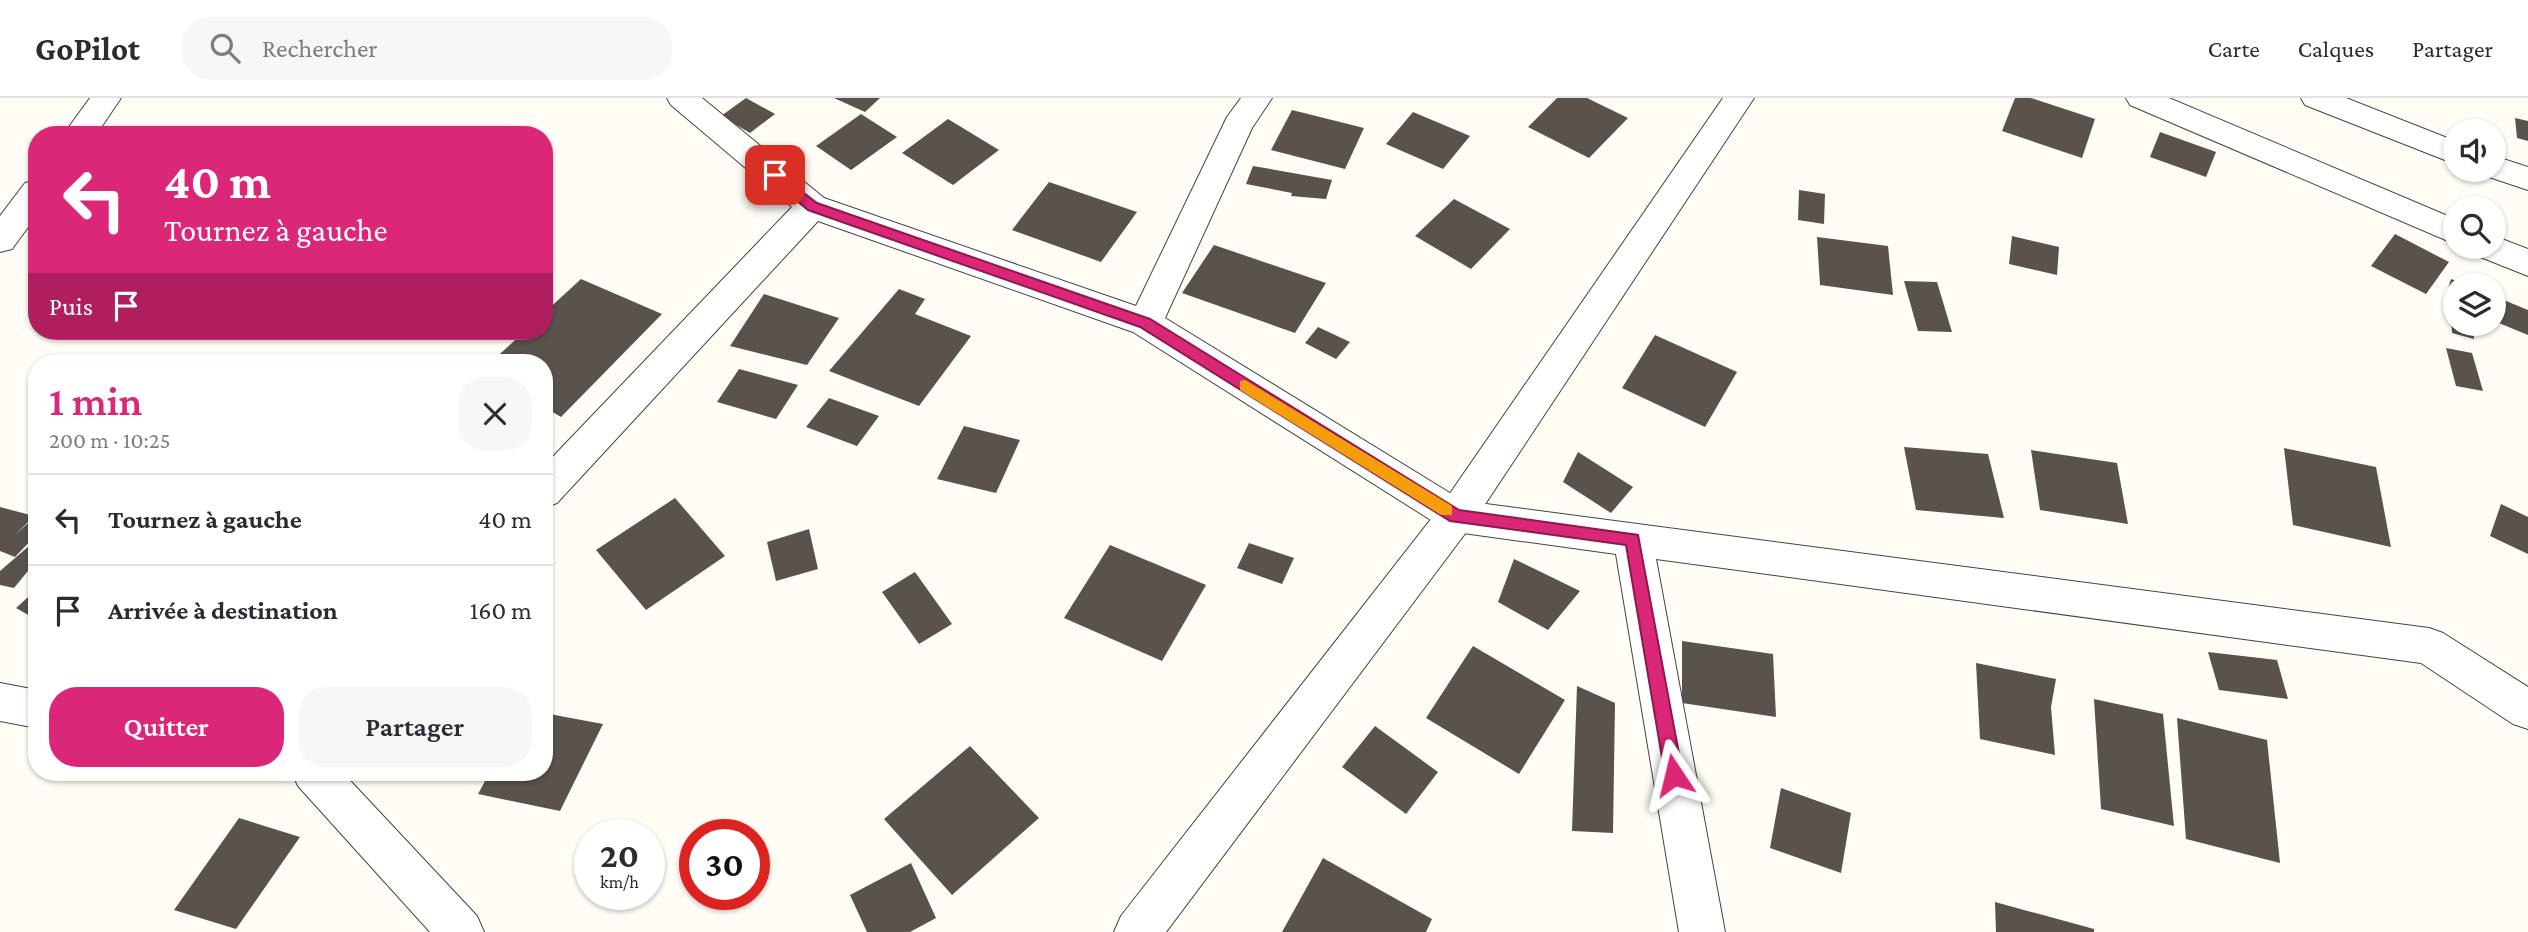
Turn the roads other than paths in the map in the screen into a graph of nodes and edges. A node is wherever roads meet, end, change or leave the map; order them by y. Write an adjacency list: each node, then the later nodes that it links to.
1 (106, 98): 7 (street)
2 (682, 98): 12 (street)
3 (1257, 98): 17 (street)
4 (1739, 98): 19 (street)
5 (2141, 98): 13 (street)
6 (2316, 98): 8 (street)
7 (86, 126)
8 (2443, 148)
9 (2506, 171): 10 (street)
10 (2528, 178)
11 (25, 198): 14 (street)
12 (813, 206): 17 (street); 18 (street)
13 (2443, 227)
14 (0, 240)
15 (2506, 254): 16 (street)
16 (2528, 263)
17 (1145, 323): 19 (street)
18 (553, 482)
19 (1456, 516): 20 (street); 26 (street)
20 (1633, 539): 23 (street); 27 (street)
21 (0, 702): 22 (street)
22 (28, 707)
23 (2528, 710)
24 (321, 781): 25 (street)
25 (461, 932)
26 (1137, 932)
27 (1702, 932)

